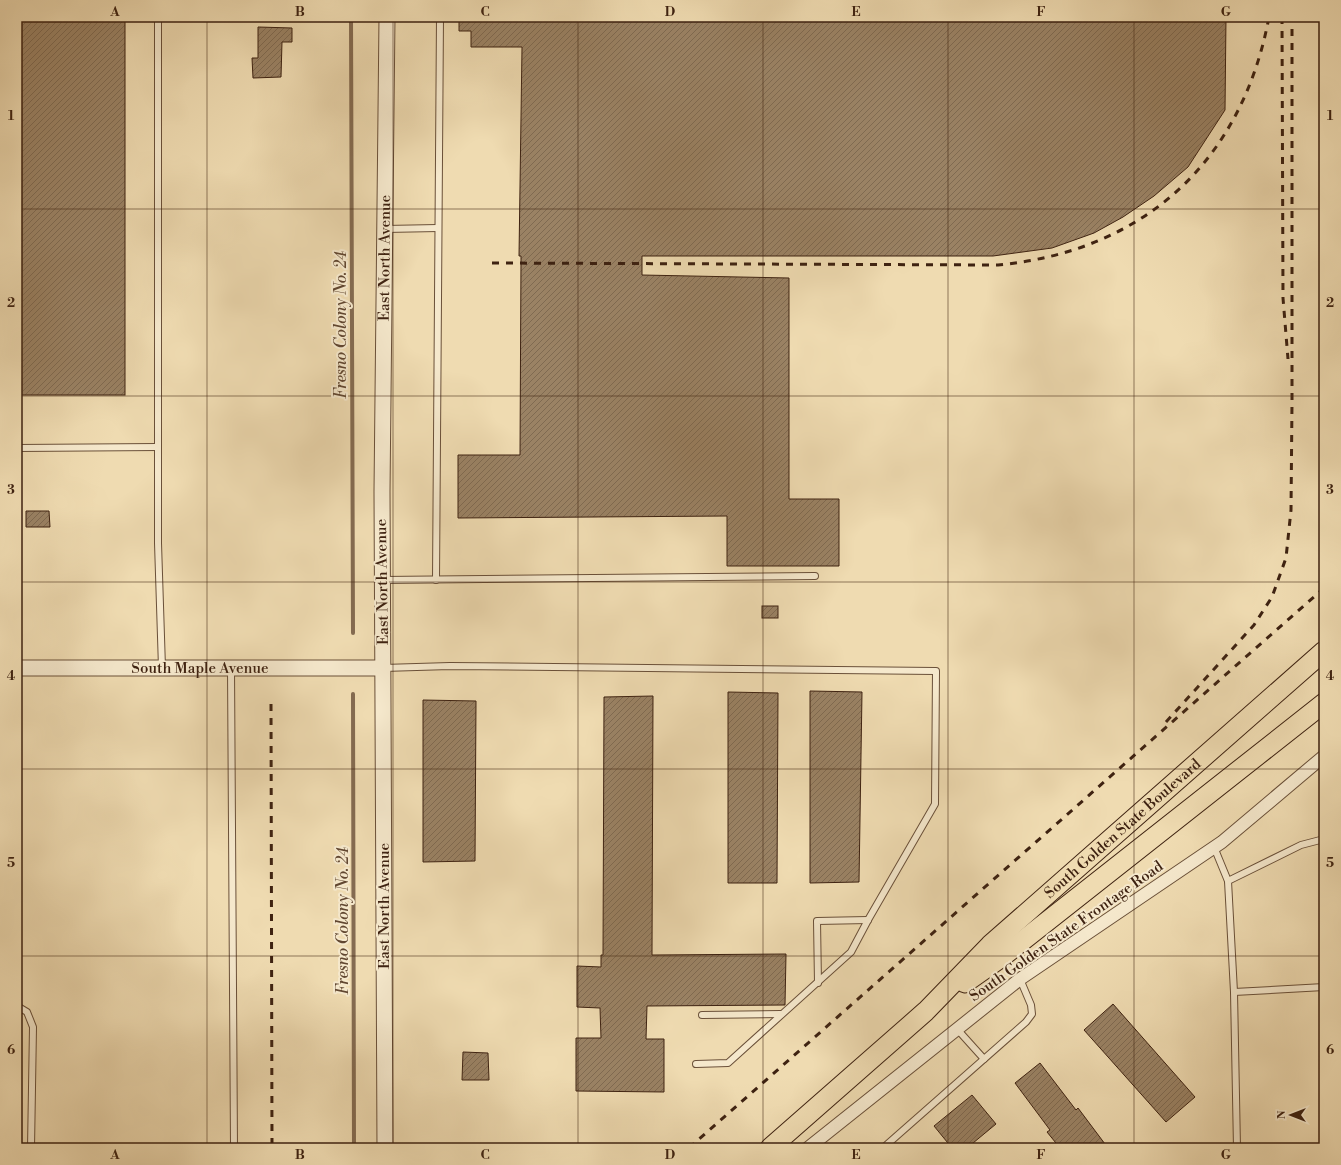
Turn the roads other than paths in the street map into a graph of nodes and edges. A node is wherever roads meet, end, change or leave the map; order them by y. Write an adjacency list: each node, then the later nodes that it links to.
1 (158, 17): 6 (lane)
2 (387, 17): 5 (street, East North Avenue)
3 (440, 17): 4 (lane)
4 (438, 228): 5 (lane); 10 (lane)
5 (384, 229): 9 (street, East North Avenue)
6 (158, 447): 7 (lane); 13 (lane)
7 (17, 448)
8 (815, 576): 10 (lane)
9 (382, 580): 10 (lane); 15 (street, East North Avenue)
10 (436, 580)
11 (1324, 651): 27 (main road, South Golden State Boulevard)
12 (17, 668): 13 (street, South Maple Avenue)
13 (162, 668): 14 (street, South Maple Avenue)
14 (231, 668): 15 (street, South Maple Avenue); 34 (lane)
15 (383, 668): 21 (lane); 35 (street, East North Avenue)
16 (1324, 703): 27 (main road, South Golden State Boulevard)
17 (1324, 756): 19 (street, South Golden State Frontage Road)
18 (1324, 839): 20 (lane)
19 (1214, 848): 20 (lane); 22 (street, South Golden State Frontage Road)
20 (1228, 881): 25 (lane)
21 (868, 920): 23 (lane); 23 (lane)
22 (1020, 979): 30 (street, South Golden State Frontage Road); 31 (lane)
23 (818, 983): 28 (lane)
24 (1324, 987): 25 (lane)
25 (1234, 992): 39 (lane)
26 (17, 1006): 33 (lane)
27 (926, 1011): 36 (main road, South Golden State Boulevard)
28 (781, 1014): 29 (lane); 32 (lane)
29 (702, 1015)
30 (957, 1028): 31 (lane); 37 (street, South Golden State Frontage Road)
31 (984, 1059): 38 (lane)
32 (696, 1064)
33 (31, 1148)
34 (234, 1148)
35 (385, 1148)
36 (770, 1148)
37 (808, 1148)
38 (884, 1148)
39 (1237, 1148)

